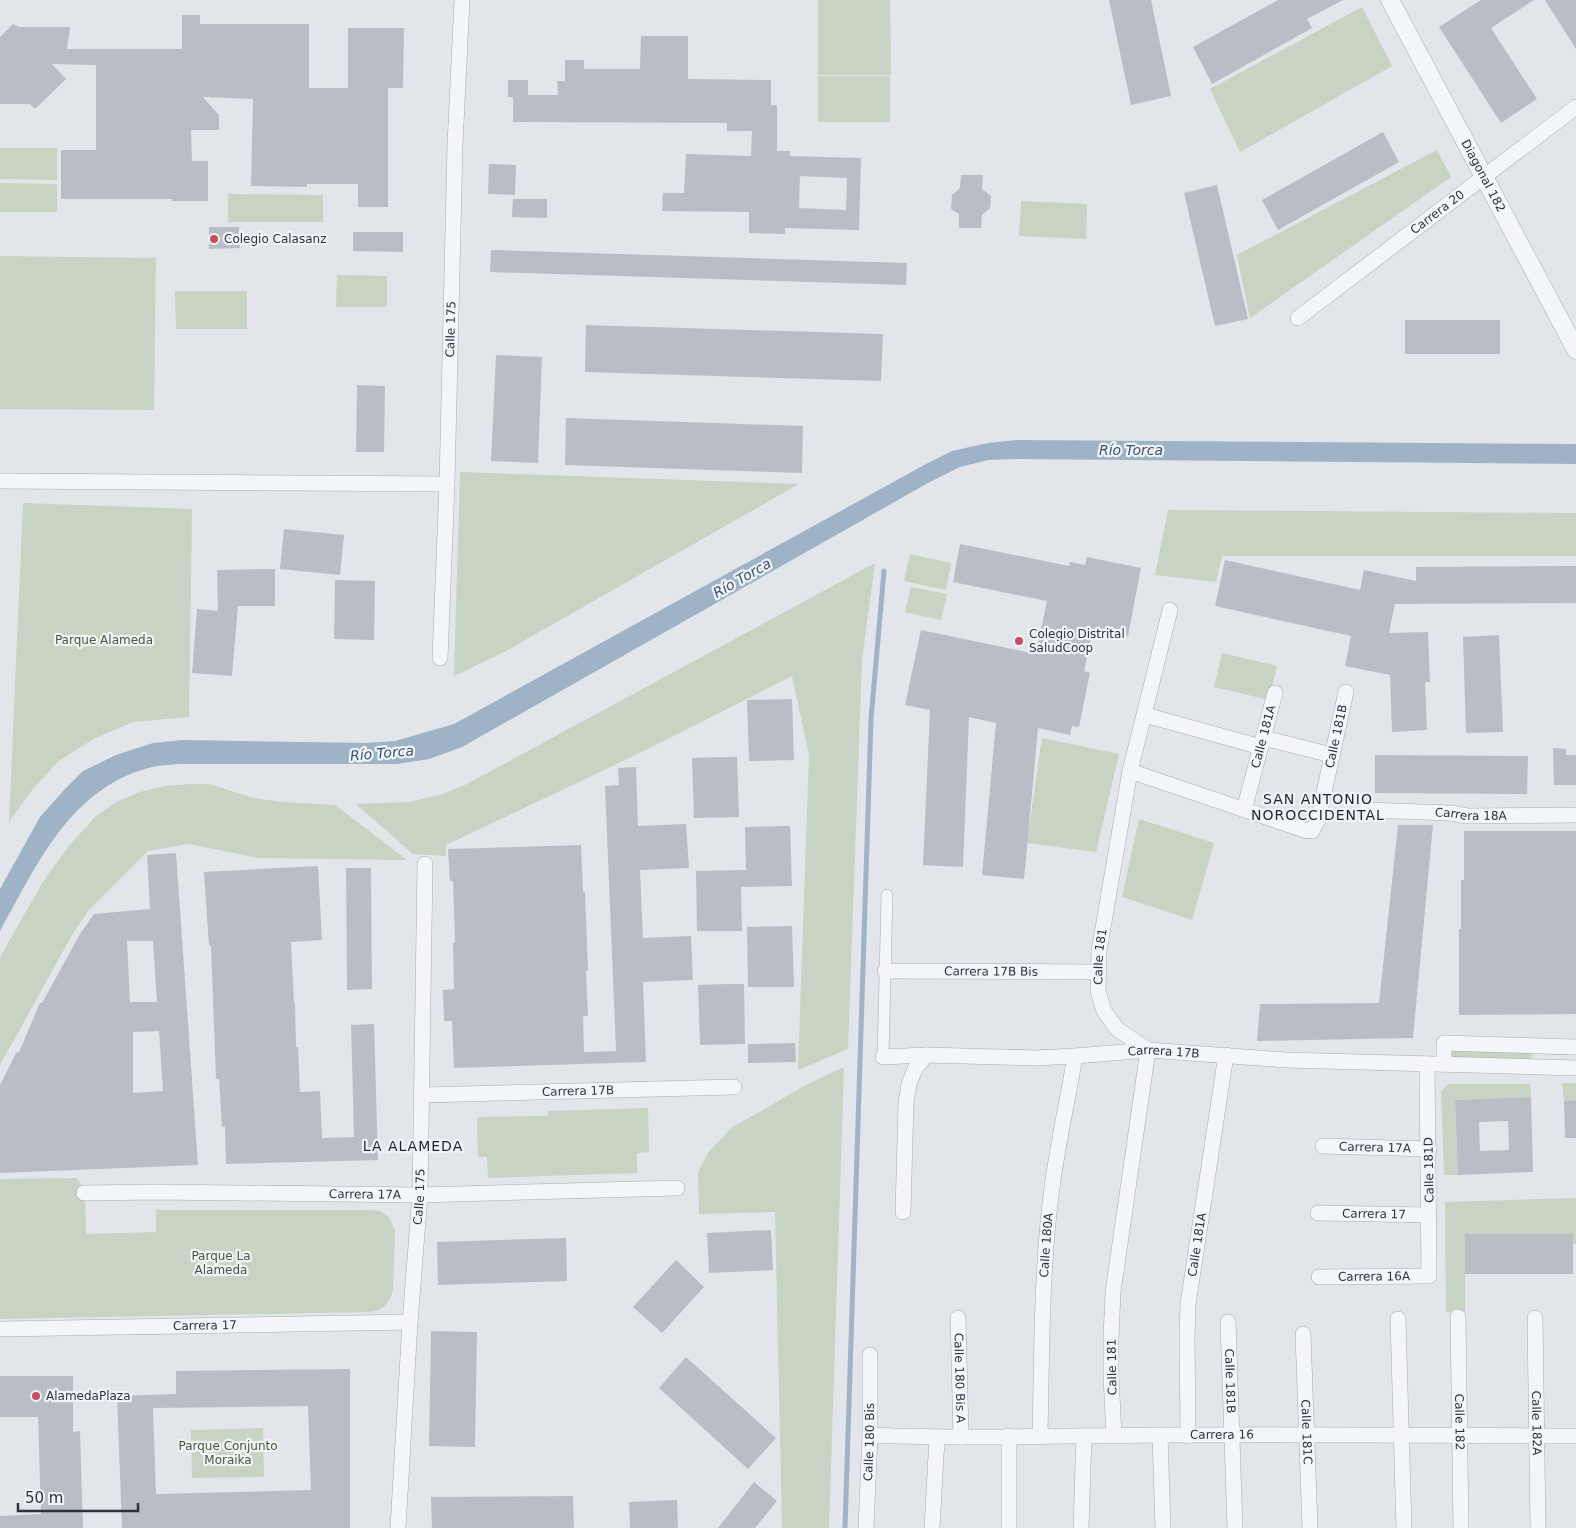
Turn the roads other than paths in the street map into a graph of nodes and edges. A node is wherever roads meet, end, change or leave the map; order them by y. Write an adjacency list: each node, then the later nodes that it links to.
1 (462, 0): 8 (street, Calle 175)
2 (1390, 0): 4 (street, Diagonal 182)
3 (1576, 107): 4 (street, Carrera 20)
4 (1483, 176): 5 (street, Carrera 20); 6 (street, Diagonal 182)
5 (1298, 318)
6 (1576, 350)
7 (0, 481): 8 (street)
8 (447, 484): 10 (street, Calle 175)
9 (1170, 610): 13 (street, Calle 181)
10 (440, 658)
11 (1346, 692): 15 (street, Calle 181B)
12 (1275, 693): 14 (street, Calle 181A)
13 (1145, 715): 14 (street); 16 (street, Calle 181)
14 (1263, 743): 15 (street); 17 (street, Calle 181A)
15 (1331, 755): 17 (street, Calle 181B)
16 (1130, 772): 17 (street); 23 (street, Calle 181)
17 (1244, 810)
18 (1366, 810): 19 (street, Carrera 18A)
19 (1576, 815)
20 (425, 864): 36 (street, Calle 175)
21 (887, 895): 22 (street)
22 (885, 971): 23 (street, Carrera 17B Bis); 30 (street)
23 (1098, 972): 26 (street, Calle 181)
24 (1543, 1046): 25 (street); 32 (street); 33 (street)
25 (1576, 1047)
26 (1148, 1050): 28 (street, Carrera 17B); 29 (street, Carrera 17B); 64 (street, Calle 181)
27 (926, 1055): 29 (street, Carrera 17B); 30 (street, Carrera 17B); 42 (street)
28 (1226, 1055): 31 (street, Carrera 17B); 65 (street, Calle 181A)
29 (1076, 1056): 58 (street, Calle 180A)
30 (883, 1057)
31 (1427, 1064): 32 (street, Carrera 17B); 38 (street, Calle 181D)
32 (1444, 1064): 33 (street, Carrera 17B)
33 (1543, 1067): 34 (street, Carrera 17B)
34 (1576, 1068)
35 (734, 1087): 36 (street, Carrera 17B)
36 (422, 1095): 41 (street, Calle 175)
37 (1323, 1146): 38 (street, Carrera 17A)
38 (1428, 1149): 44 (street, Calle 181D)
39 (677, 1188): 41 (street, Carrera 17A)
40 (84, 1193): 41 (street, Carrera 17A)
41 (420, 1195): 51 (street, Calle 175)
42 (903, 1212)
43 (1318, 1213): 44 (street, Carrera 17)
44 (1430, 1215): 45 (street, Calle 181D)
45 (1429, 1276): 46 (street, Carrera 16A)
46 (1319, 1277)
47 (1458, 1317): 57 (street, Calle 182)
48 (958, 1318): 61 (street, Calle 180 Bis A)
49 (1535, 1318): 68 (street, Calle 182A)
50 (1398, 1319): 67 (street)
51 (410, 1322): 53 (street, Carrera 17); 71 (street, Calle 175)
52 (1228, 1322): 66 (street, Calle 181B)
53 (0, 1329)
54 (1303, 1334): 56 (street, Calle 181C)
55 (870, 1356): 60 (street, Calle 180 Bis)
56 (1307, 1434): 66 (street, Carrera 16); 67 (street, Carrera 16); 78 (street, Calle 181C)
57 (1459, 1434): 67 (street, Carrera 16); 68 (street, Carrera 16); 80 (street, Calle 182)
58 (1040, 1435): 62 (street, Carrera 16); 63 (street, Carrera 16)
59 (1160, 1435): 64 (street, Carrera 16); 65 (street, Carrera 16); 76 (street)
60 (870, 1436): 70 (street, Carrera 16); 72 (street, Calle 180 Bis)
61 (961, 1436): 62 (street, Carrera 16); 70 (street, Carrera 16)
62 (1009, 1436): 74 (street)
63 (1084, 1436): 64 (street, Carrera 16); 75 (street)
64 (1114, 1436)
65 (1188, 1436): 66 (street, Carrera 16)
66 (1232, 1436): 77 (street, Calle 181B)
67 (1401, 1436): 79 (street)
68 (1537, 1436): 69 (street, Carrera 16); 81 (street, Calle 182A)
69 (1576, 1436)
70 (937, 1438): 73 (street)
71 (398, 1528)
72 (866, 1528)
73 (932, 1528)
74 (1009, 1528)
75 (1081, 1528)
76 (1163, 1528)
77 (1235, 1528)
78 (1310, 1528)
79 (1404, 1528)
80 (1461, 1528)
81 (1538, 1528)

